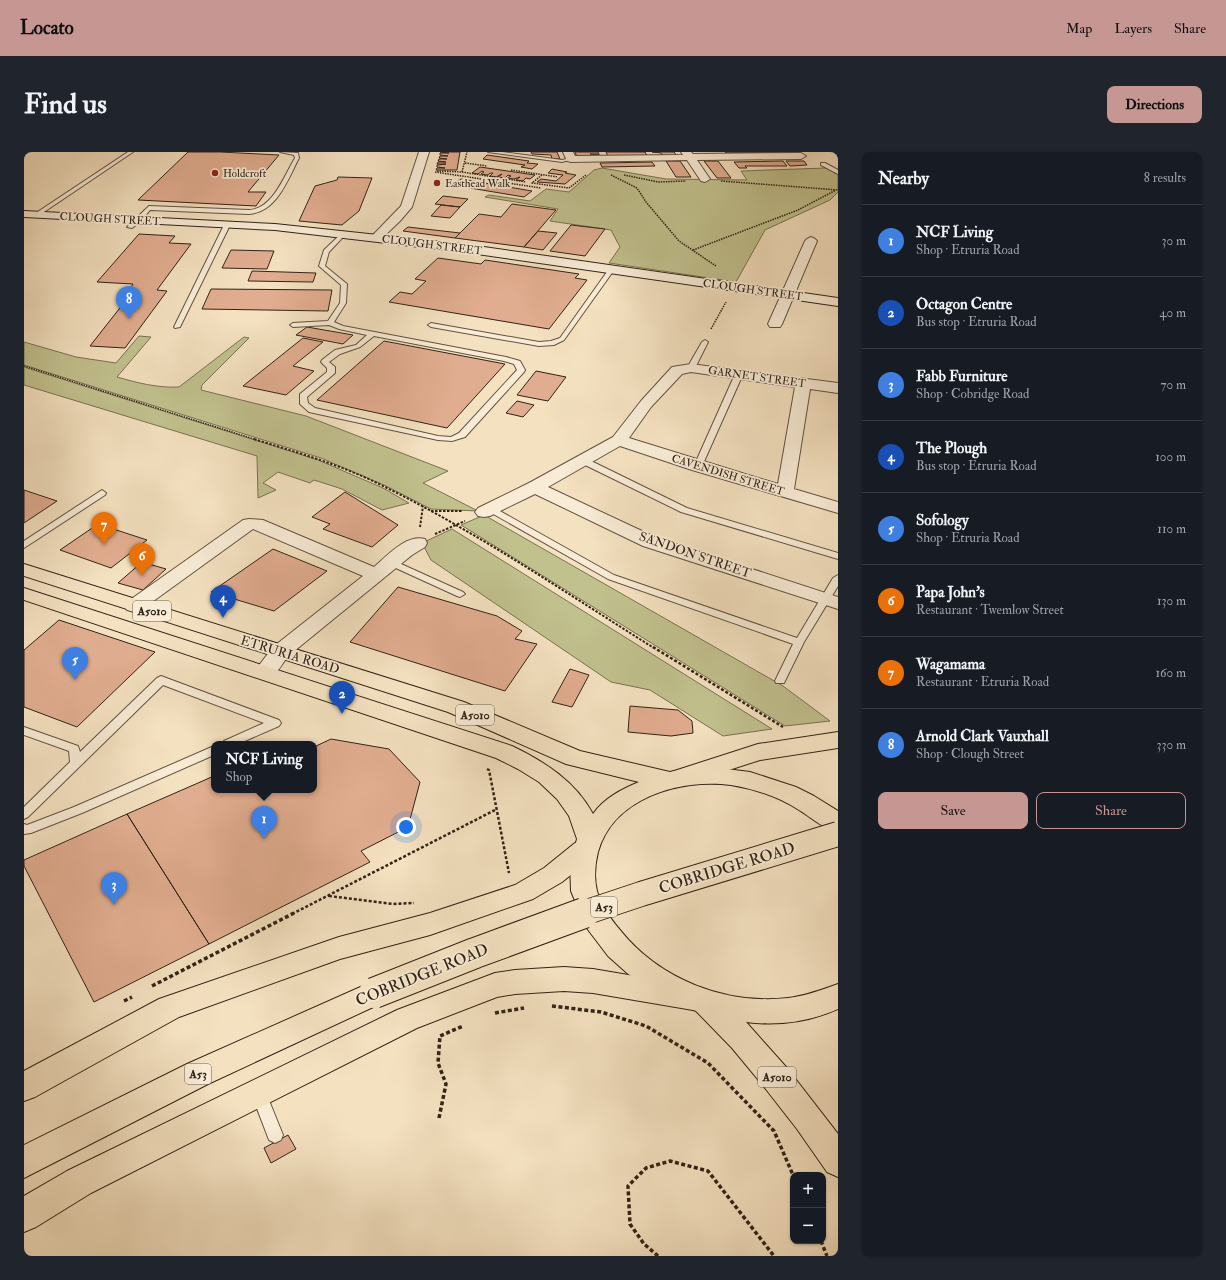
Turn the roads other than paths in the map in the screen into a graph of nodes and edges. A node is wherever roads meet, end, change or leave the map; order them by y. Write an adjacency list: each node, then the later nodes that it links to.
1 (130, 152): 12 (lane)
2 (282, 152): 13 (lane)
3 (424, 152): 16 (street)
4 (494, 152): 6 (lane)
5 (688, 155): 6 (street); 7 (street); 10 (street)
6 (570, 156)
7 (801, 156)
8 (823, 164): 9 (lane)
9 (838, 172)
10 (705, 179)
11 (24, 214): 12 (street, CLOUGH STREET)
12 (36, 215): 13 (street, CLOUGH STREET)
13 (134, 224): 14 (street, CLOUGH STREET)
14 (227, 225): 15 (street, CLOUGH STREET); 25 (lane)
15 (343, 234): 16 (street, CLOUGH STREET); 21 (lane)
16 (376, 238): 18 (street, CLOUGH STREET)
17 (811, 241): 19 (street)
18 (611, 270): 19 (street, CLOUGH STREET); 24 (lane)
19 (788, 295): 20 (street, CLOUGH STREET); 22 (street)
20 (838, 302)
21 (330, 323): 23 (lane); 26 (lane)
22 (775, 324)
23 (293, 325)
24 (431, 325)
25 (177, 327)
26 (372, 334): 26 (lane)
27 (705, 342): 28 (lane)
28 (684, 369): 29 (street, GARNET STREET); 32 (street)
29 (739, 374): 30 (street, GARNET STREET); 34 (lane)
30 (802, 383): 31 (street, GARNET STREET); 36 (street)
31 (838, 388)
32 (619, 440): 33 (street); 34 (street, CAVENDISH STREET)
33 (582, 460): 35 (street); 42 (lane)
34 (698, 466): 36 (street, CAVENDISH STREET)
35 (535, 487): 39 (street); 49 (street, SANDON STREET)
36 (785, 492): 38 (street, CAVENDISH STREET)
37 (102, 493): 41 (lane)
38 (838, 508)
39 (487, 511): 51 (lane)
40 (418, 543): 43 (street)
41 (24, 545)
42 (838, 556)
43 (390, 562): 45 (street); 48 (lane)
44 (24, 570): 50 (main road, ETRURIA ROAD / A5010)
45 (375, 574): 50 (street); 52 (street)
46 (838, 578): 49 (lane)
47 (24, 594): 53 (main road, ETRURIA ROAD / A5010)
48 (460, 594)
49 (831, 601): 51 (lane)
50 (134, 606): 52 (main road, ETRURIA ROAD / A5010)
51 (799, 642): 54 (lane)
52 (280, 652): 53 (street); 60 (main road, ETRURIA ROAD / A5010)
53 (265, 672): 65 (main road, ETRURIA ROAD / A5010)
54 (780, 680)
55 (24, 731): 59 (lane)
56 (838, 740): 60 (main road)
57 (235, 741): 59 (lane)
58 (211, 751): 63 (lane)
59 (76, 763): 61 (lane)
60 (674, 779): 62 (main road); 65 (main road)
61 (24, 814)
62 (838, 824)
63 (24, 829)
64 (838, 834): 72 (main road, COBRIDGE ROAD / A53, bridge)
65 (586, 845): 67 (main road); 68 (main road)
66 (838, 996): 67 (main road)
67 (700, 1000): 69 (main road); 71 (main road, A5010)
68 (24, 1087)
69 (259, 1093): 70 (lane); 73 (main road)
70 (275, 1135)
71 (838, 1161)
72 (24, 1162)
73 (24, 1215)

